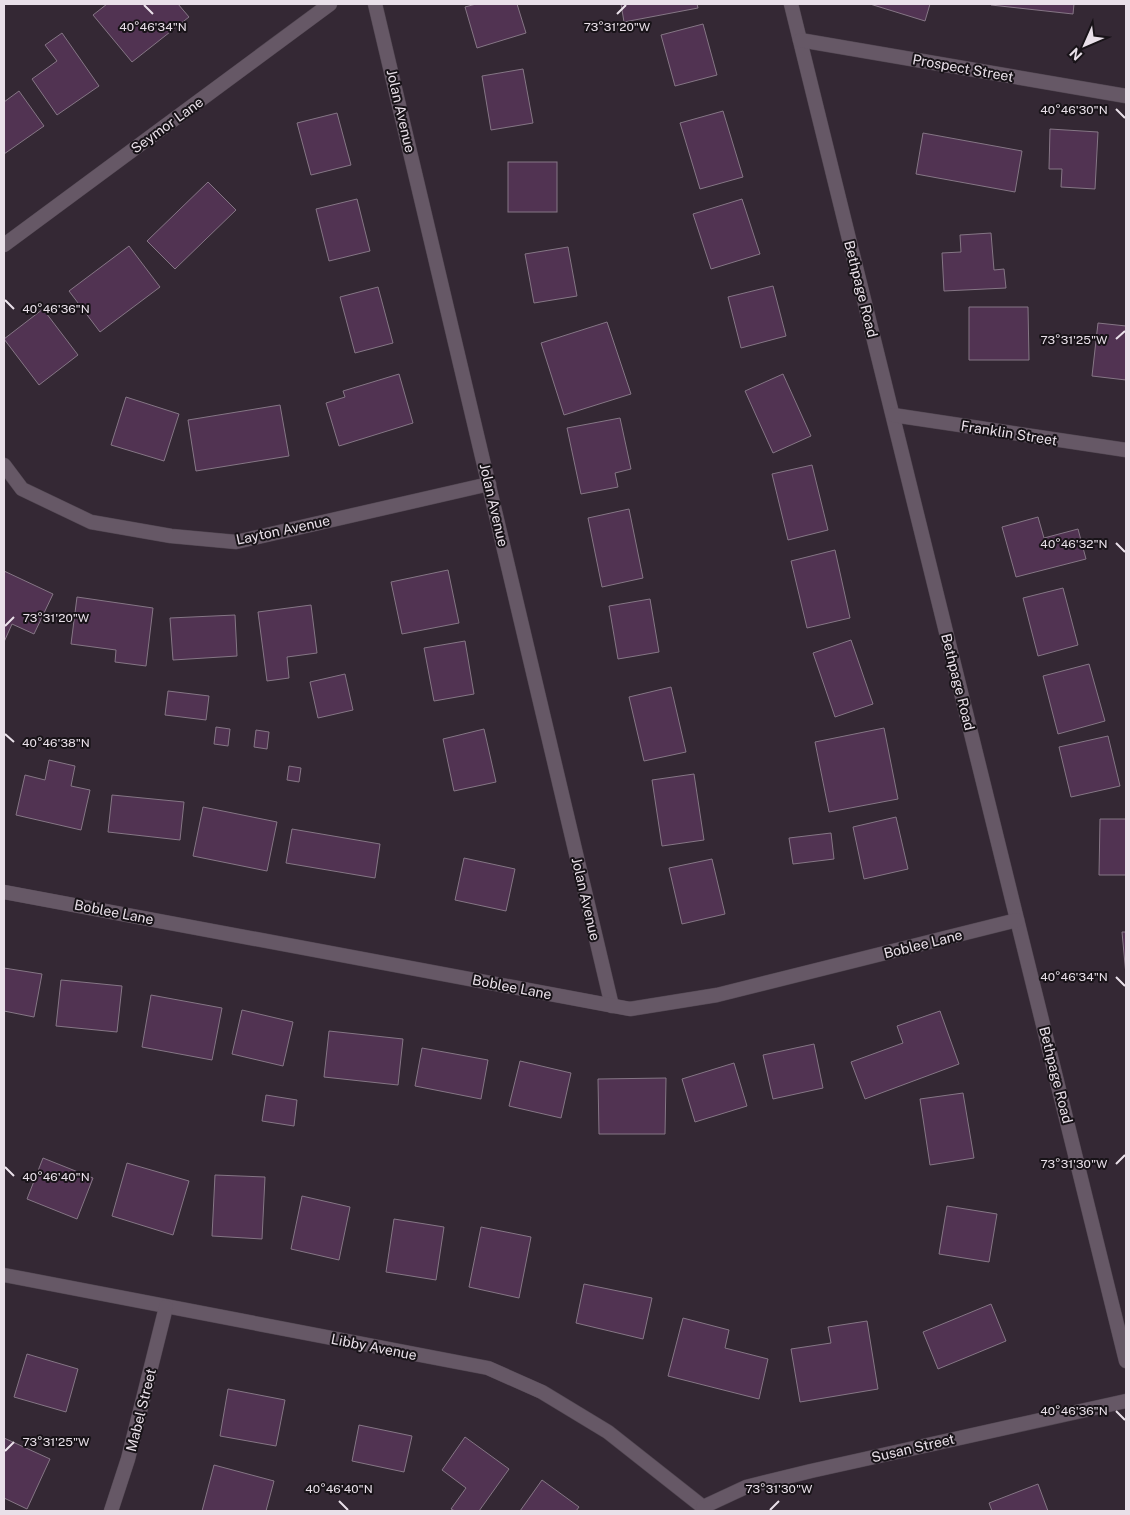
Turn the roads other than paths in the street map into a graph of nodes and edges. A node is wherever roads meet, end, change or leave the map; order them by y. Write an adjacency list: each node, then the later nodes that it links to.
1 (330, 4): 6 (street, Seymor Lane)
2 (375, 4): 10 (street, Jolan Avenue)
3 (791, 4): 4 (street, Bethpage Road)
4 (800, 40): 5 (street, Prospect Street); 7 (street, Bethpage Road)
5 (1126, 96)
6 (4, 245)
7 (892, 415): 8 (street, Franklin Street); 12 (street, Bethpage Road)
8 (1126, 450)
9 (4, 465): 10 (street, Layton Avenue)
10 (489, 484): 13 (street, Jolan Avenue)
11 (4, 892): 13 (street, Boblee Lane)
12 (1017, 920): 13 (street, Boblee Lane); 16 (street, Bethpage Road)
13 (612, 1006)
14 (4, 1275): 15 (street, Libby Avenue)
15 (166, 1307): 18 (street, Libby Avenue); 19 (street, Mabel Street)
16 (1126, 1360)
17 (1126, 1401): 18 (street, Susan Street)
18 (704, 1509)
19 (110, 1511)

